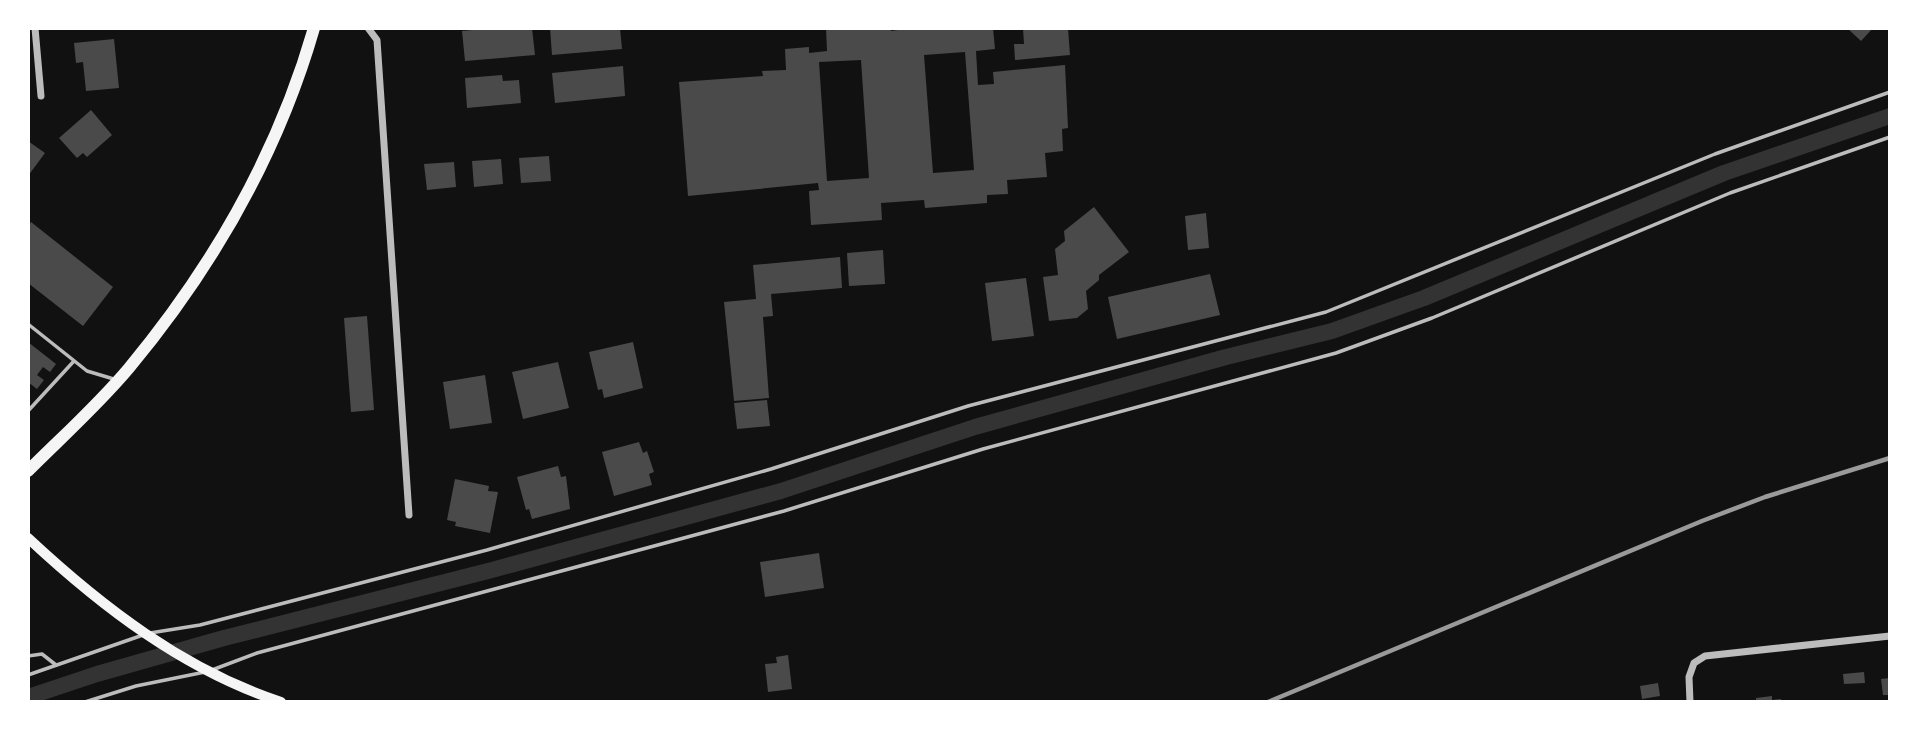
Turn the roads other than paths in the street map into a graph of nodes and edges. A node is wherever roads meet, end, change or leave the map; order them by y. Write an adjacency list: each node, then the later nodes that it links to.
1 (35, 28): 5 (street)
2 (314, 28): 9 (main road)
3 (368, 28): 12 (street)
4 (1890, 92): 14 (lane)
5 (41, 96)
6 (1890, 137): 18 (lane)
7 (28, 324): 8 (lane)
8 (74, 361): 9 (lane); 10 (lane)
9 (118, 380): 11 (main road)
10 (28, 411)
11 (28, 471)
12 (409, 515)
13 (28, 538): 14 (main road)
14 (149, 636): 17 (lane); 18 (main road)
15 (1890, 636): 22 (street)
16 (28, 656): 17 (lane)
17 (56, 665): 19 (lane)
18 (205, 670): 20 (lane); 21 (main road)
19 (28, 675)
20 (85, 702)
21 (281, 702)
22 (1690, 702)

